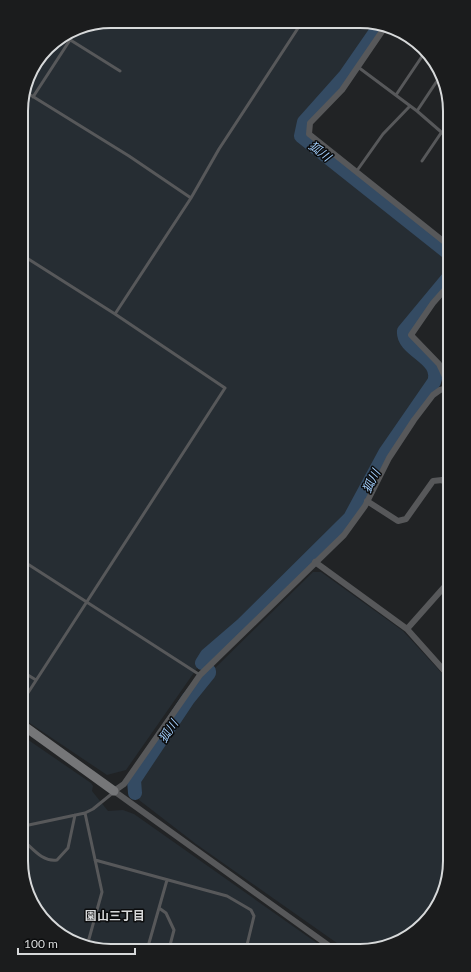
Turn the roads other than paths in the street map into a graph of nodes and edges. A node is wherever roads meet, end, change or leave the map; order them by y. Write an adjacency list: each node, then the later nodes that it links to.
1 (298, 28): 16 (lane)
2 (382, 31): 5 (street)
3 (70, 40): 6 (lane); 10 (lane)
4 (422, 56): 9 (lane)
5 (358, 67): 9 (lane); 15 (street)
6 (120, 71)
7 (437, 80): 12 (lane)
8 (30, 95): 10 (lane)
9 (396, 95): 11 (lane)
10 (33, 97): 16 (lane)
11 (410, 106): 12 (lane); 15 (lane)
12 (417, 111): 13 (lane)
13 (441, 133): 14 (lane)
14 (422, 161)
15 (356, 172): 17 (street)
16 (191, 198): 20 (lane)
17 (443, 240)
18 (28, 259): 20 (lane)
19 (443, 292): 21 (street)
20 (115, 314): 28 (lane)
21 (443, 372)
22 (443, 389): 24 (street)
23 (443, 481): 24 (street)
24 (367, 501): 25 (street)
25 (315, 562): 29 (street); 32 (street)
26 (28, 564): 28 (lane)
27 (443, 588): 29 (street)
28 (86, 602): 32 (lane); 33 (lane)
29 (407, 629): 30 (street)
30 (443, 669)
31 (28, 675): 33 (lane)
32 (200, 675): 36 (street)
33 (36, 680): 34 (lane)
34 (28, 693)
35 (28, 729): 36 (street)
36 (114, 792): 37 (lane); 48 (street)
37 (84, 813): 38 (lane); 41 (lane)
38 (75, 815): 39 (lane); 40 (lane)
39 (28, 825)
40 (28, 844)
41 (95, 860): 42 (lane); 44 (lane)
42 (167, 880): 43 (lane); 47 (lane)
43 (159, 908): 45 (lane); 46 (lane)
44 (88, 941)
45 (149, 944)
46 (170, 944)
47 (247, 944)
48 (326, 944)

